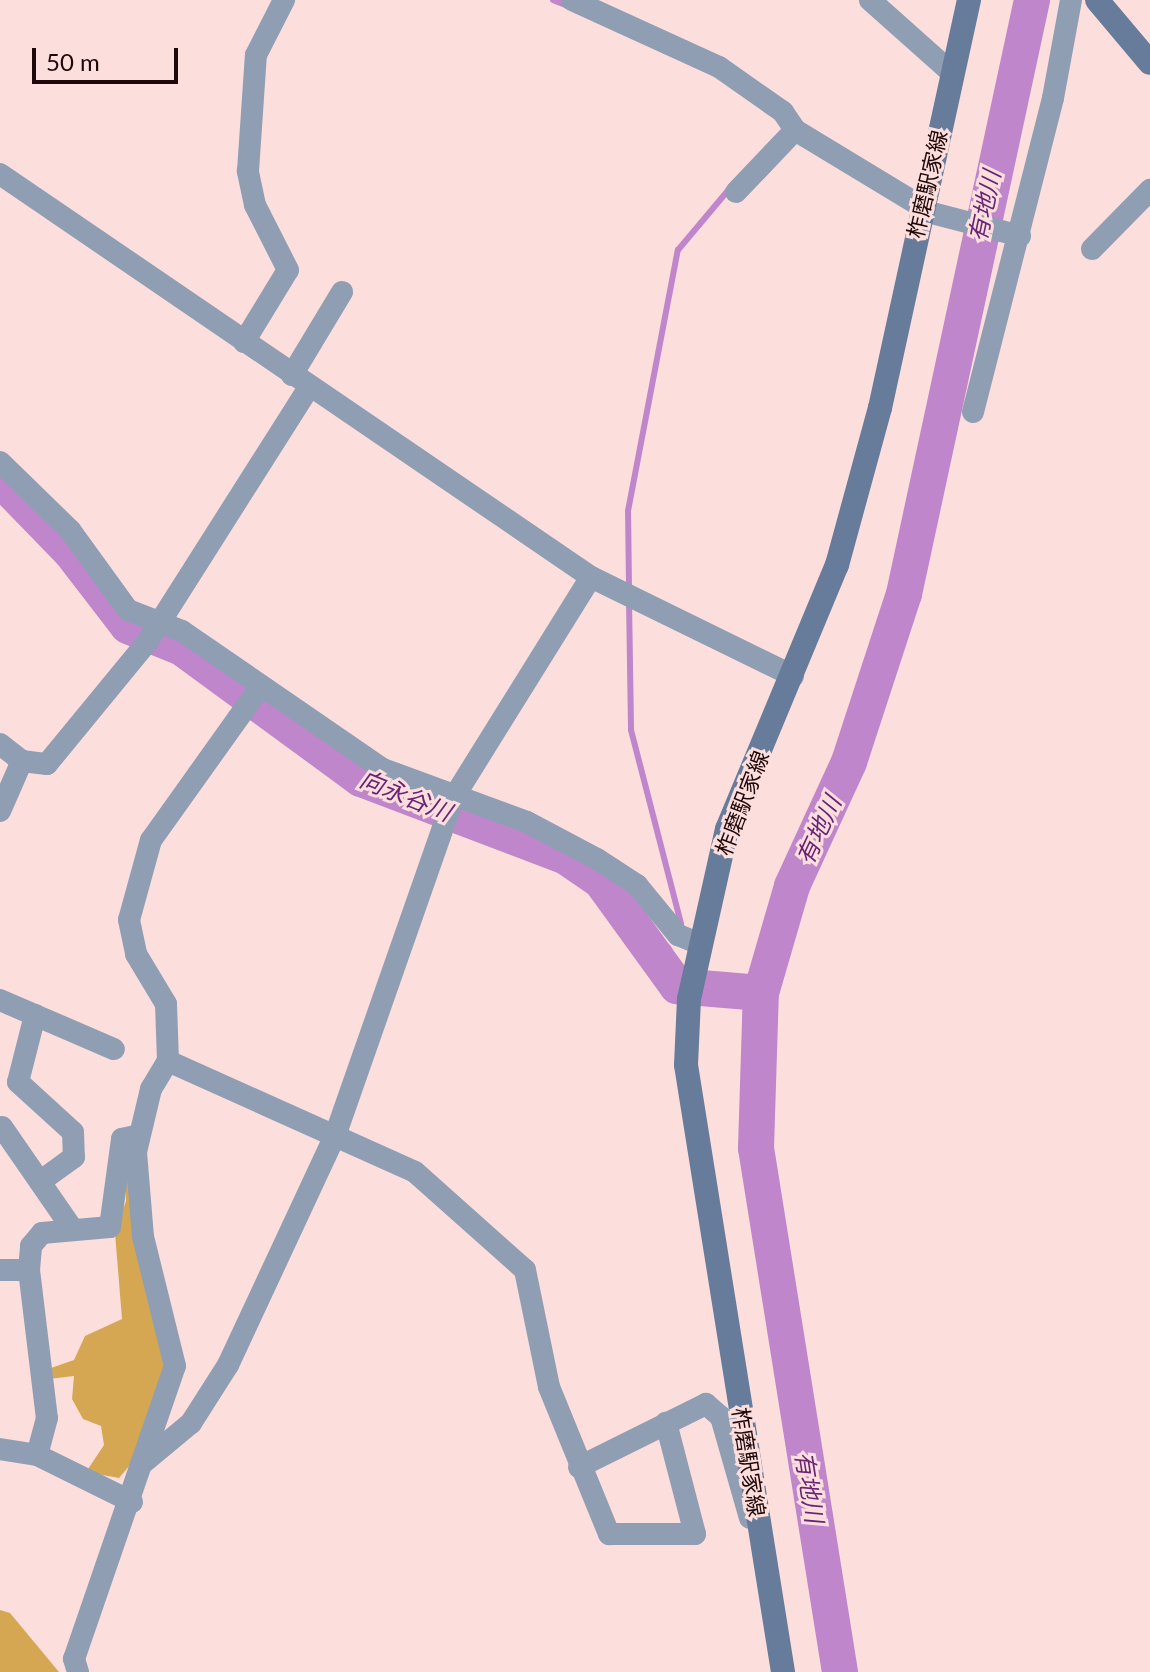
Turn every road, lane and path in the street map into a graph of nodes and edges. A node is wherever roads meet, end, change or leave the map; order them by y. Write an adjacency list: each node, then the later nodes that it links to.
1 (284, 0): 18 (street)
2 (572, 0): 7 (street)
3 (870, 0): 9 (street)
4 (969, 0): 9 (main road, 柞磨駅家線)
5 (1071, 0): 15 (street)
6 (1097, 0): 8 (main road)
7 (609, 6): 10 (street)
8 (1150, 63)
9 (953, 74): 14 (main road, 柞磨駅家線)
10 (795, 130): 13 (street); 14 (street)
11 (0, 174): 18 (street)
12 (1150, 190): 16 (street)
13 (736, 192)
14 (927, 209): 15 (street); 25 (main road, 柞磨駅家線)
15 (1020, 236): 20 (street)
16 (1092, 249)
17 (342, 292): 19 (street)
18 (244, 342): 19 (street)
19 (300, 381): 23 (street); 24 (street)
20 (973, 412)
21 (0, 462): 22 (street)
22 (8, 486): 24 (street)
23 (591, 577): 25 (street); 29 (street)
24 (161, 622): 26 (street); 28 (street)
25 (793, 676): 31 (main road, 柞磨駅家線)
26 (261, 686): 29 (street); 35 (street)
27 (0, 744): 28 (street)
28 (22, 761): 30 (street)
29 (454, 797): 31 (street); 38 (street)
30 (0, 811)
31 (700, 944): 49 (main road, 柞磨駅家線)
32 (0, 1000): 33 (street)
33 (35, 1015): 34 (street); 39 (street)
34 (114, 1049)
35 (168, 1061): 37 (street); 38 (street)
36 (2, 1127): 39 (street)
37 (139, 1135): 40 (street); 46 (street)
38 (335, 1136): 46 (street); 47 (street)
39 (42, 1180): 40 (street)
40 (71, 1227): 42 (street)
41 (0, 1270): 42 (street)
42 (29, 1270): 45 (street)
43 (666, 1423): 47 (street); 47 (street); 49 (street)
44 (0, 1449): 45 (street)
45 (37, 1455): 48 (street)
46 (144, 1462): 48 (street)
47 (579, 1467)
48 (132, 1502): 50 (street)
49 (761, 1536): 51 (main road, 柞磨駅家線)
50 (78, 1672)
51 (783, 1672)

